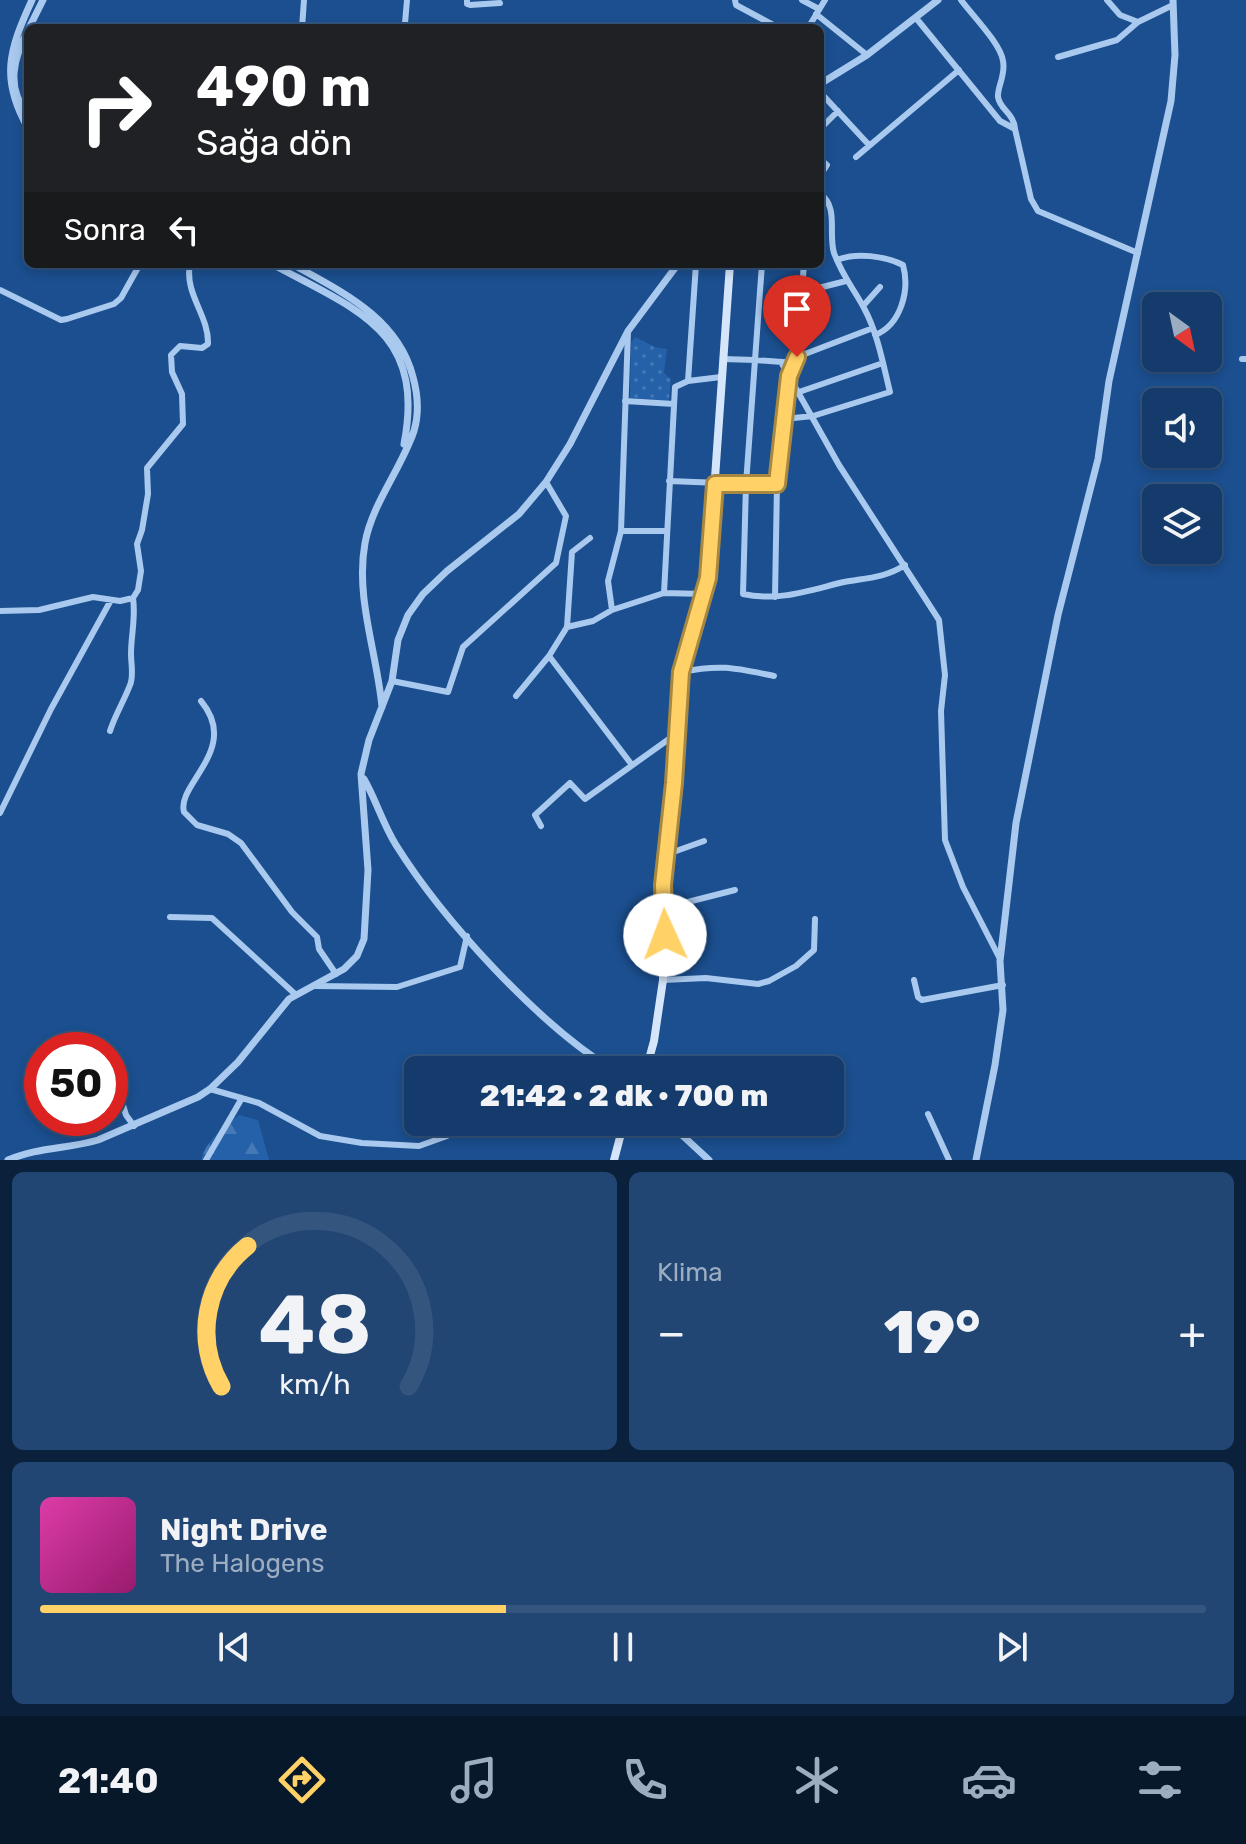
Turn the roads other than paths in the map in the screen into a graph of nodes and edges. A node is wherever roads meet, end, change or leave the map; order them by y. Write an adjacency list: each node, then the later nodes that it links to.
1 (32, 0): 30 (street)
2 (43, 0): 18 (street)
3 (304, 0): 19 (street)
4 (407, 0): 17 (street)
5 (467, 0): 12 (street)
6 (735, 0): 20 (street)
7 (802, 0): 14 (street)
8 (825, 0): 14 (street)
9 (961, 0): 32 (street)
10 (1107, 0): 16 (street)
11 (931, 2): 15 (street)
12 (500, 3)
13 (1173, 3): 16 (street); 36 (street)
14 (817, 11): 21 (street); 23 (street)
15 (916, 18): 23 (street); 25 (street)
16 (1138, 22): 24 (street)
17 (405, 23)
18 (31, 24)
19 (302, 24)
20 (772, 24)
21 (810, 24)
22 (24, 37): 28 (street)
23 (867, 55): 26 (street)
24 (1058, 57)
25 (959, 70): 32 (street); 33 (street)
26 (824, 82)
27 (824, 96): 29 (street)
28 (24, 106)
29 (838, 111): 31 (street); 33 (street)
30 (24, 124)
31 (824, 125)
32 (1015, 129): 36 (street)
33 (869, 145): 34 (street)
34 (856, 157)
35 (824, 196): 37 (street)
36 (1138, 253): 105 (street)
37 (837, 260): 47 (street); 53 (street)
38 (138, 268): 49 (street)
39 (190, 268): 80 (street)
40 (279, 268): 67 (street)
41 (299, 268): 67 (street)
42 (675, 268): 52 (street)
43 (696, 268): 61 (street)
44 (730, 268): 54 (main road)
45 (762, 268): 55 (street)
46 (804, 268): 50 (street)
47 (846, 281): 50 (street); 51 (street)
48 (880, 287): 51 (street)
49 (0, 290)
50 (803, 292): 56 (street)
51 (863, 306): 53 (street)
52 (628, 331): 63 (street); 69 (street)
53 (874, 332): 56 (street); 58 (street)
54 (723, 359): 55 (street); 60 (main road)
55 (755, 360): 57 (street); 71 (street)
56 (796, 360): 57 (street); 59 (street)
57 (781, 362): 59 (street)
58 (883, 363): 62 (street); 65 (street)
59 (789, 376): 62 (street); 66 (street)
60 (721, 377): 61 (street); 70 (main road)
61 (688, 381): 64 (street)
62 (799, 392): 65 (street)
63 (625, 401): 64 (street); 73 (street)
64 (674, 404): 68 (street)
65 (813, 416): 66 (street); 76 (street)
66 (784, 419): 72 (street)
67 (403, 454): 91 (street)
68 (669, 481): 70 (street); 74 (street)
69 (546, 482): 88 (street); 88 (street)
70 (715, 484): 71 (street); 78 (main road)
71 (746, 484): 72 (street); 79 (street)
72 (777, 484): 79 (street)
73 (621, 531): 74 (street); 82 (street)
74 (667, 531): 77 (street)
75 (590, 538): 84 (street)
76 (905, 565): 79 (street); 105 (street)
77 (664, 593): 78 (street); 82 (street)
78 (704, 594): 86 (main road)
79 (775, 597)
80 (133, 598): 81 (street); 92 (street)
81 (111, 600): 83 (street); 96 (street)
82 (612, 610): 84 (street)
83 (0, 611)
84 (567, 627): 85 (street)
85 (549, 656): 89 (street); 94 (street)
86 (681, 672): 87 (street); 93 (main road)
87 (774, 676)
88 (392, 681): 91 (street)
89 (516, 696)
90 (201, 701): 106 (street)
91 (382, 708): 95 (street)
92 (110, 731)
93 (676, 734): 94 (street); 99 (main road)
94 (632, 765): 97 (street)
95 (361, 774): 104 (street); 106 (street)
96 (0, 813)
97 (541, 826)
98 (704, 841): 99 (street)
99 (665, 855): 101 (main road)
100 (735, 890): 101 (street)
101 (664, 908): 108 (main road)
102 (170, 917): 111 (street)
103 (815, 919): 108 (street)
104 (467, 936): 110 (street); 112 (street)
105 (1000, 961): 109 (street)
106 (336, 974): 110 (street)
107 (914, 980): 109 (street)
108 (663, 984): 113 (main road)
109 (1003, 985): 127 (street)
110 (311, 986): 111 (street)
111 (295, 994): 114 (street)
112 (589, 1055)
113 (651, 1056)
114 (210, 1089): 115 (street); 118 (street)
115 (242, 1098): 119 (street); 123 (street)
116 (928, 1114): 126 (street)
117 (128, 1118): 118 (street)
118 (134, 1126): 122 (street)
119 (447, 1136)
120 (618, 1136): 124 (main road)
121 (683, 1136): 125 (street)
122 (8, 1160)
123 (206, 1160)
124 (611, 1160)
125 (709, 1160)
126 (949, 1160)
127 (976, 1160)

